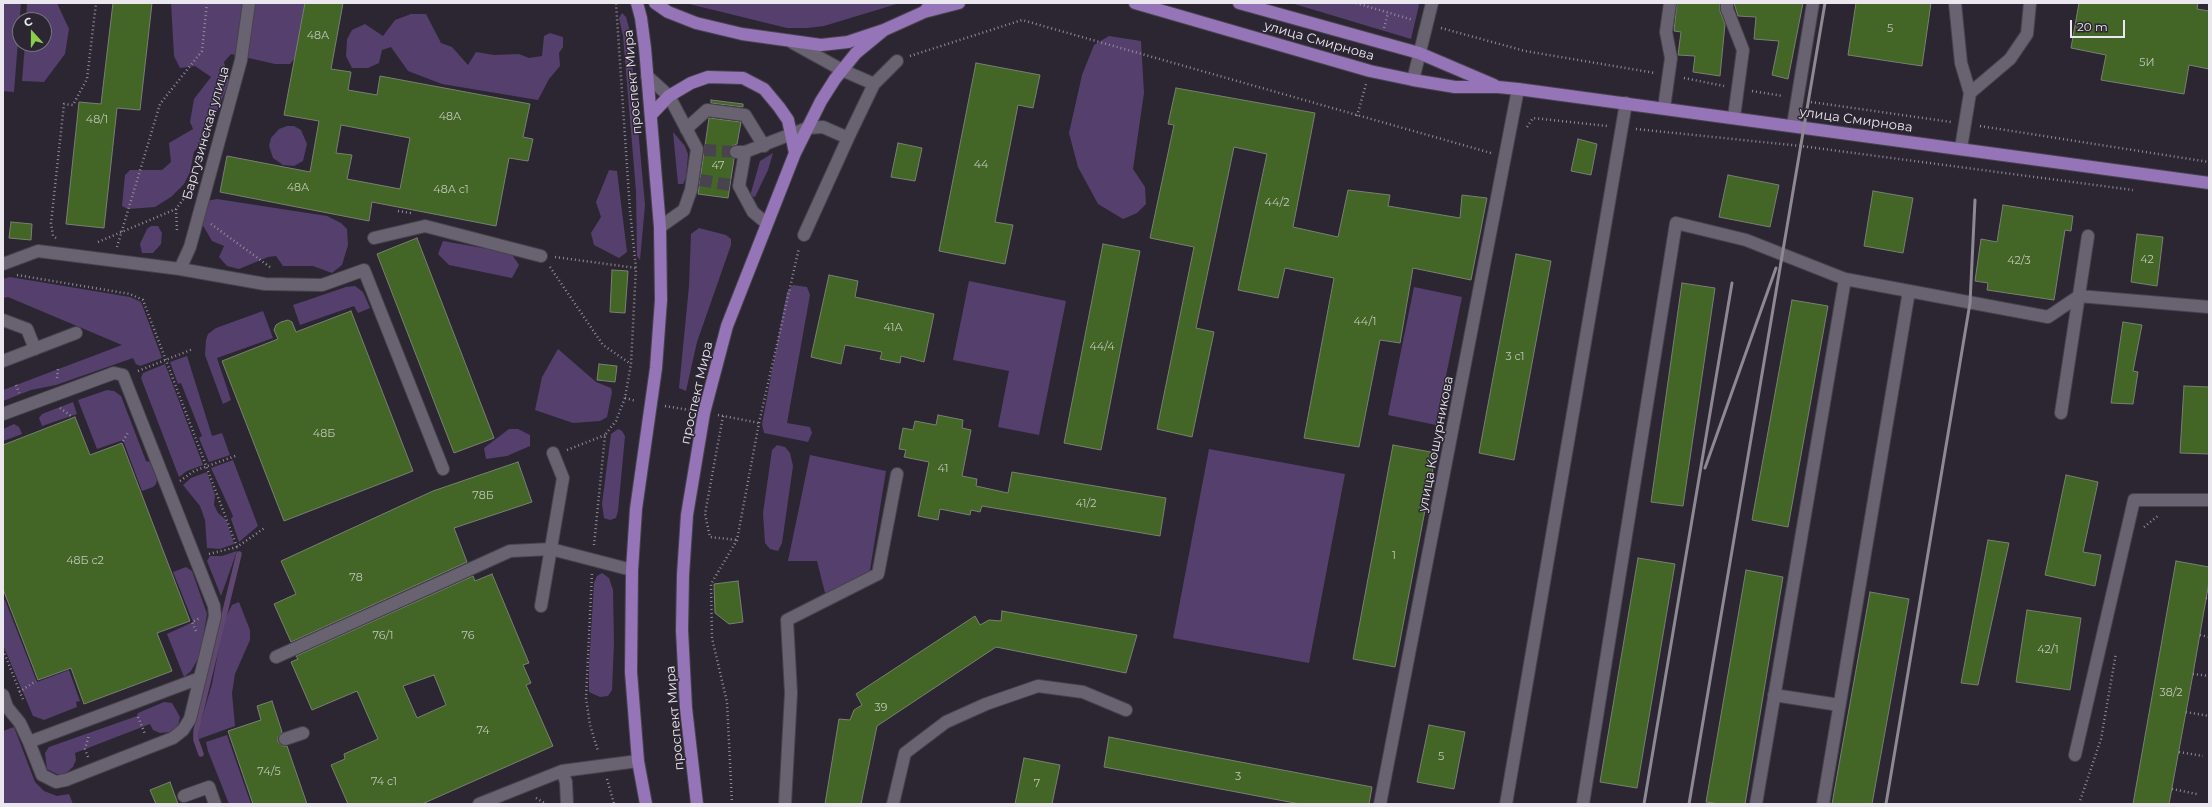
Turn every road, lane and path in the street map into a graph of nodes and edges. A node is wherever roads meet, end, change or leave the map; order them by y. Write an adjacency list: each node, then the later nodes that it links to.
1 (96, 3): 63 (path)
2 (207, 3): 58 (path)
3 (249, 3): 55 (street, Баргузинская улица)
4 (616, 3): 69 (path)
5 (637, 3): 24 (main road, проспект Мира)
6 (655, 3): 20 (main road)
7 (959, 3): 17 (main road)
8 (1135, 3): 26 (main road, улица Смирнова)
9 (1239, 3): 21 (main road, улица Смирнова)
10 (1356, 3): 18 (path)
11 (1432, 3): 18 (street)
12 (1670, 3): 25 (street)
13 (1727, 3): 29 (street)
14 (1813, 3): 33 (street)
15 (1955, 3): 31 (street)
16 (2030, 3): 31 (street)
17 (928, 7): 19 (main road)
18 (1426, 24): 21 (street); 25 (path)
19 (884, 30): 20 (main road); 23 (main road, проспект Мира)
20 (793, 43): 23 (street)
21 (1419, 53): 26 (street); 28 (main road, улица Смирнова)
22 (897, 61): 27 (street); 49 (path)
23 (842, 70): 27 (street); 42 (main road, проспект Мира)
24 (647, 76): 32 (street); 36 (main road, проспект Мира)
25 (1669, 76): 29 (path); 35 (street)
26 (1413, 80): 28 (main road, улица Смирнова)
27 (874, 84): 45 (street)
28 (1498, 87): 30 (main road, улица Смирнова)
29 (1738, 88): 33 (path); 37 (street)
30 (1518, 89): 34 (main road, улица Смирнова); 49 (street, улица Кошурникова)
31 (1970, 93): 38 (street)
32 (669, 96): 36 (main road); 41 (street); 44 (main road)
33 (1797, 98): 38 (path); 39 (street)
34 (1626, 103): 35 (main road, улица Смирнова); 40 (street)
35 (1664, 108): 37 (main road, улица Смирнова)
36 (651, 115): 57 (main road, проспект Мира)
37 (1734, 118): 39 (main road, улица Смирнова)
38 (1964, 124): 47 (street); 50 (path)
39 (1793, 125): 47 (main road, улица Смирнова)
40 (1622, 127): 43 (path); 53 (path); 154 (street)
41 (686, 128): 46 (street); 57 (street)
42 (807, 128): 44 (street); 45 (street); 48 (main road, проспект Мира)
43 (1524, 131)
44 (792, 135): 46 (street); 48 (main road)
45 (848, 138): 59 (street)
46 (764, 146): 56 (street)
47 (1961, 148): 51 (main road, улица Смирнова)
48 (795, 153): 56 (main road, проспект Мира)
49 (1505, 156): 153 (street, улица Кошурникова)
50 (2209, 162)
51 (2209, 183)
52 (190, 190): 54 (path)
53 (2134, 190)
54 (176, 208): 58 (path); 61 (path)
55 (197, 215): 68 (path); 70 (street, Баргузинская улица)
56 (766, 223): 87 (main road, проспект Мира)
57 (660, 227): 86 (main road, проспект Мира)
58 (121, 232): 64 (path); 65 (path)
59 (804, 235): 92 (path)
60 (2088, 236): 74 (street)
61 (178, 238)
62 (374, 238): 66 (street)
63 (58, 240)
64 (93, 244)
65 (115, 252)
66 (541, 256): 69 (path); 82 (path)
67 (3, 264): 70 (street)
68 (270, 267)
69 (636, 268): 82 (path)
70 (180, 269): 97 (street)
71 (16, 275): 80 (path)
72 (1845, 279): 73 (street); 121 (street); 155 (street)
73 (1909, 291): 74 (street); 124 (street)
74 (2080, 296): 75 (street); 88 (street)
75 (2209, 307)
76 (3, 320): 78 (street)
77 (76, 333): 78 (street)
78 (35, 349): 81 (street)
79 (193, 349): 80 (path)
80 (166, 360): 83 (path); 96 (path)
81 (3, 361)
82 (631, 364): 84 (path)
83 (136, 372)
84 (625, 398): 86 (path); 93 (path)
85 (63, 404): 90 (path)
86 (652, 404): 87 (path); 109 (main road, проспект Мира)
87 (704, 413): 91 (path); 149 (main road, проспект Мира)
88 (2061, 413)
89 (3, 414): 118 (street)
90 (71, 416)
91 (723, 416): 92 (path); 104 (path)
92 (759, 423): 104 (path)
93 (605, 435): 94 (path); 108 (path)
94 (553, 453): 106 (street)
95 (238, 455): 96 (path)
96 (208, 467): 99 (path); 105 (path)
97 (443, 469)
98 (897, 474): 151 (street)
99 (178, 483)
100 (2209, 500): 134 (street)
101 (2161, 514): 103 (path)
102 (266, 528): 105 (path)
103 (2143, 528)
104 (737, 540): 150 (path)
105 (237, 547): 107 (path)
106 (551, 549): 108 (street); 110 (street); 115 (street)
107 (206, 554)
108 (594, 560): 109 (street); 137 (path)
109 (632, 570): 136 (main road, проспект Мира)
110 (541, 606)
111 (2200, 635): 112 (path)
112 (2209, 637)
113 (2117, 647): 158 (path)
114 (3, 650): 120 (path)
115 (276, 657)
116 (2193, 674): 117 (path)
117 (2209, 676)
118 (200, 678): 132 (street); 132 (street)
119 (36, 681): 120 (path)
120 (20, 692): 122 (path); 123 (path)
121 (1774, 695): 124 (street); 156 (street)
122 (4, 698): 132 (street)
123 (25, 704)
124 (1839, 705): 157 (street)
125 (1126, 710): 152 (street)
126 (2186, 712): 128 (path)
127 (136, 714): 129 (path)
128 (2209, 716)
129 (142, 727)
130 (303, 733): 131 (street)
131 (285, 739)
132 (30, 742)
133 (2179, 752): 135 (path)
134 (2075, 755)
135 (2203, 756)
136 (638, 761): 137 (street); 148 (main road, проспект Мира)
137 (603, 766): 138 (street); 147 (path)
138 (562, 770): 144 (street); 146 (street)
139 (2172, 789): 140 (path)
140 (2197, 794)
141 (532, 795): 145 (path)
142 (184, 796): 143 (street)
143 (215, 804)
144 (478, 804)
145 (546, 804)
146 (567, 804)
147 (614, 804)
148 (646, 804)
149 (697, 804)
150 (732, 804)
151 (785, 804)
152 (893, 804)
153 (1380, 804)
154 (1506, 804)
155 (1583, 804)
156 (1756, 804)
157 (1822, 804)
158 (2079, 804)

